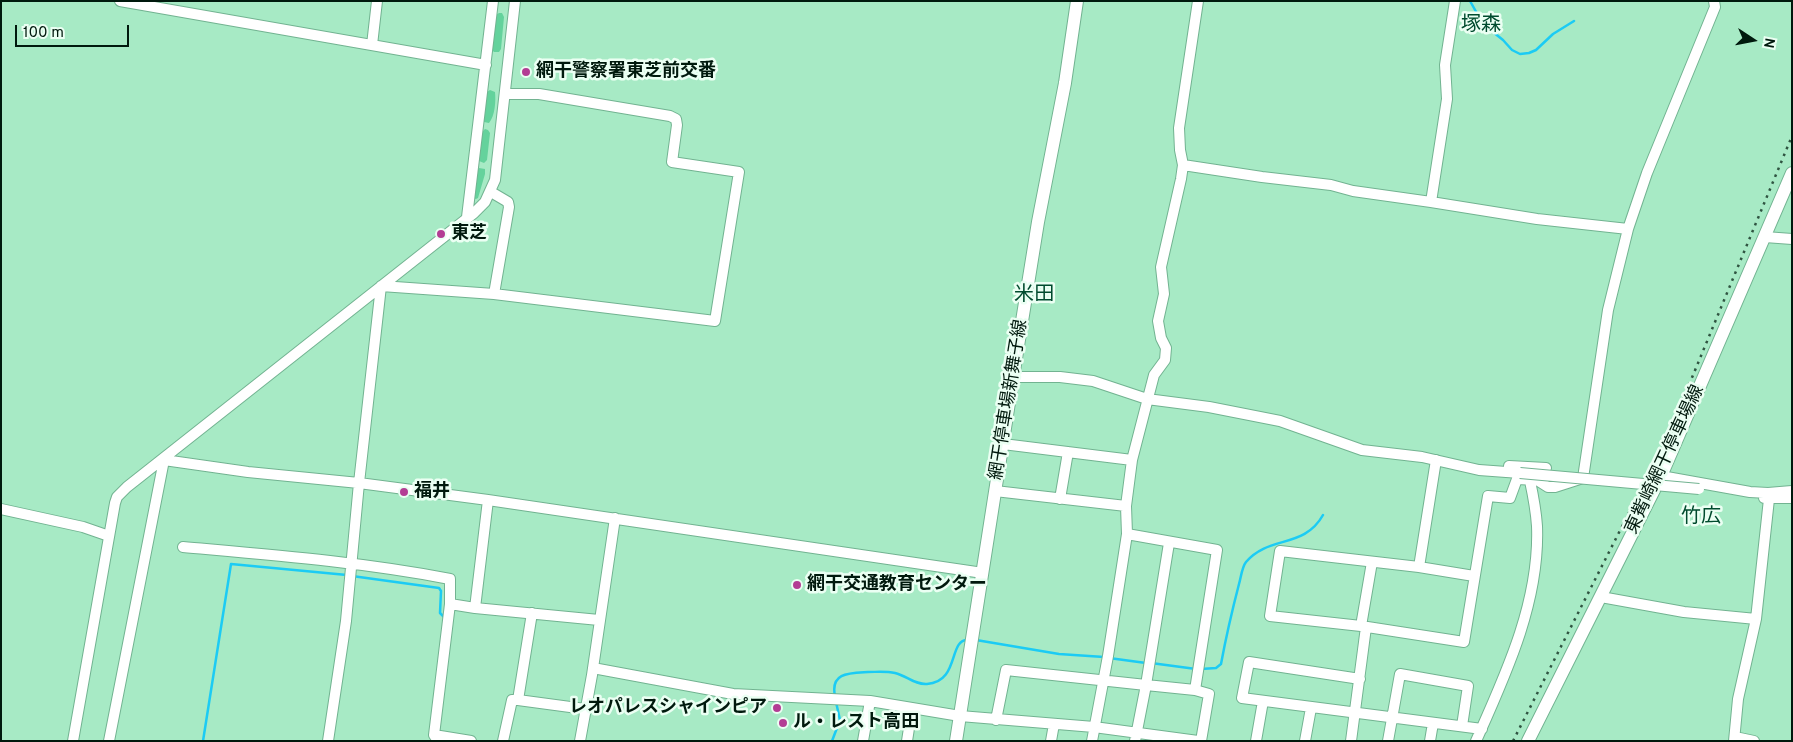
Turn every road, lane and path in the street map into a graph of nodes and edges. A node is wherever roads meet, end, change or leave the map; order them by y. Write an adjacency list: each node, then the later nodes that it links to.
1 (120, 1): 9 (street)
2 (377, 1): 9 (street)
3 (493, 1): 10 (street)
4 (515, 1): 11 (street)
5 (1077, 1): 22 (main road, 網干停車場新舞子線)
6 (1198, 1): 12 (street)
7 (1455, 1): 15 (street)
8 (1714, 1): 17 (street)
9 (372, 45): 10 (street)
10 (486, 66): 16 (street)
11 (505, 94): 14 (street); 21 (street)
12 (1183, 164): 15 (street); 23 (street)
13 (1792, 173): 18 (main road, 東觜崎網干停車場線)
14 (491, 192): 16 (street); 21 (street)
15 (1431, 202): 17 (street)
16 (467, 217): 20 (street)
17 (1628, 229): 31 (street)
18 (1765, 237): 19 (street); 30 (main road, 東觜崎網干停車場線)
19 (1792, 239)
20 (380, 286): 21 (street); 26 (street); 32 (street)
21 (494, 294)
22 (1013, 377): 23 (street); 24 (main road, 網干停車場新舞子線)
23 (1147, 399): 27 (street); 28 (street)
24 (1003, 444): 25 (street); 33 (main road, 網干停車場新舞子線)
25 (1068, 452): 27 (street); 37 (street)
26 (164, 460): 32 (street); 43 (street); 82 (street)
27 (1132, 460): 39 (street)
28 (1436, 460): 29 (street); 35 (street, bridge); 48 (street)
29 (1546, 468)
30 (1661, 476): 35 (street); 51 (main road, 東觜崎網干停車場線)
31 (1530, 480): 50 (street); 77 (street)
32 (359, 483): 38 (street); 47 (street)
33 (996, 491): 37 (street); 49 (main road, 網干停車場新舞子線)
34 (1792, 491): 35 (street)
35 (1768, 496): 36 (street); 55 (street)
36 (1792, 498)
37 (1060, 499): 39 (street)
38 (488, 500): 41 (street); 53 (street)
39 (1126, 506): 42 (street)
40 (1, 508): 43 (street)
41 (615, 518): 49 (street); 56 (street)
42 (1127, 534): 44 (street); 60 (street)
43 (109, 536): 81 (street)
44 (1169, 543): 61 (street); 62 (street)
45 (183, 547): 47 (street)
46 (1372, 562): 48 (street); 57 (street); 57 (street)
47 (351, 563): 52 (street); 83 (street)
48 (1419, 567): 50 (street)
49 (983, 573): 70 (main road, 網干停車場新舞子線)
50 (1474, 576): 57 (street)
51 (1600, 597): 55 (street); 99 (main road, 東觜崎網干停車場線)
52 (450, 604): 53 (street); 79 (street)
53 (475, 608): 54 (street)
54 (532, 613): 56 (street); 63 (street)
55 (1756, 619): 80 (street)
56 (600, 620): 58 (street)
57 (1363, 627): 59 (street)
58 (593, 668): 64 (street); 66 (street)
59 (1360, 679): 65 (street); 69 (street)
60 (1104, 682): 61 (street); 72 (street); 75 (street)
61 (1146, 684): 62 (street); 78 (street)
62 (1195, 690): 92 (street)
63 (518, 700): 66 (street); 85 (street)
64 (870, 701): 68 (street); 87 (street)
65 (1263, 701): 67 (street); 93 (street)
66 (585, 708): 86 (street)
67 (1311, 708): 69 (street); 94 (street)
68 (912, 710): 70 (street); 88 (street)
69 (1355, 714): 71 (street); 95 (street)
70 (960, 716): 72 (street); 89 (main road, 網干停車場新舞子線)
71 (1392, 718): 73 (street); 76 (street); 96 (street)
72 (996, 720): 74 (street)
73 (1433, 723): 76 (street); 97 (street)
74 (1054, 724): 75 (street); 90 (street)
75 (1094, 726): 78 (street); 91 (street)
76 (1462, 726): 77 (street)
77 (1482, 729): 98 (street)
78 (1135, 737): 92 (street)
79 (436, 738): 84 (street)
80 (1734, 739): 100 (street)
81 (73, 741)
82 (109, 741)
83 (328, 741)
84 (471, 741)
85 (503, 741)
86 (580, 741)
87 (863, 741)
88 (907, 741)
89 (956, 741)
90 (1051, 741)
91 (1092, 741)
92 (1199, 741)
93 (1256, 741)
94 (1305, 741)
95 (1351, 741)
96 (1388, 741)
97 (1430, 741)
98 (1476, 741)
99 (1528, 741)
100 (1754, 741)

